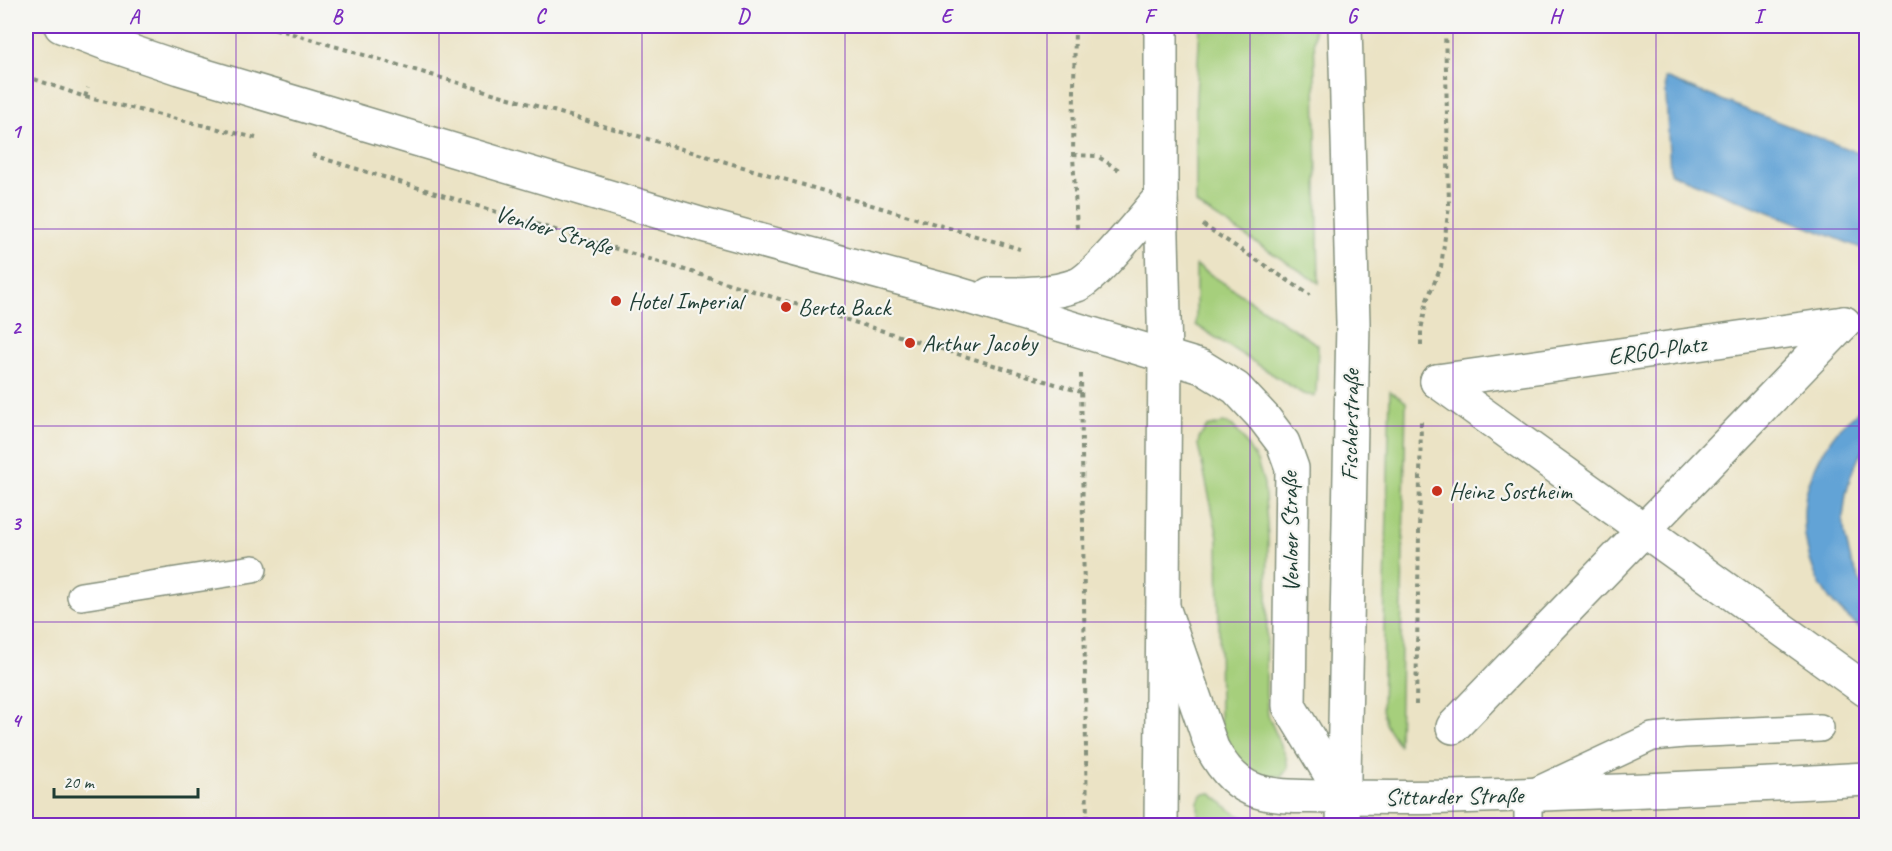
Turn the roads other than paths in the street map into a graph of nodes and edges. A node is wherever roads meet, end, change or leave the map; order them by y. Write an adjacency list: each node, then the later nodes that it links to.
1 (61, 26): 5 (street, Venloer Straße)
2 (1161, 26): 4 (street)
3 (1345, 26): 16 (street, Fischerstraße)
4 (1161, 197): 5 (street, Venloer Straße); 6 (street)
5 (955, 293): 6 (street, Venloer Straße)
6 (1165, 357): 10 (street); 16 (street, Venloer Straße)
7 (1643, 530): 7 (street, ERGO-Platz); 11 (street, ERGO-Platz); 12 (street, ERGO-Platz)
8 (253, 569): 9 (lane)
9 (81, 596)
10 (1162, 604): 16 (street, Sittarder Straße); 17 (street)
11 (1866, 690)
12 (1453, 727)
13 (1820, 728): 15 (lane)
14 (1866, 779): 15 (street, Sittarder Straße)
15 (1528, 810): 16 (street, Sittarder Straße)
16 (1343, 811)
17 (1161, 825)

